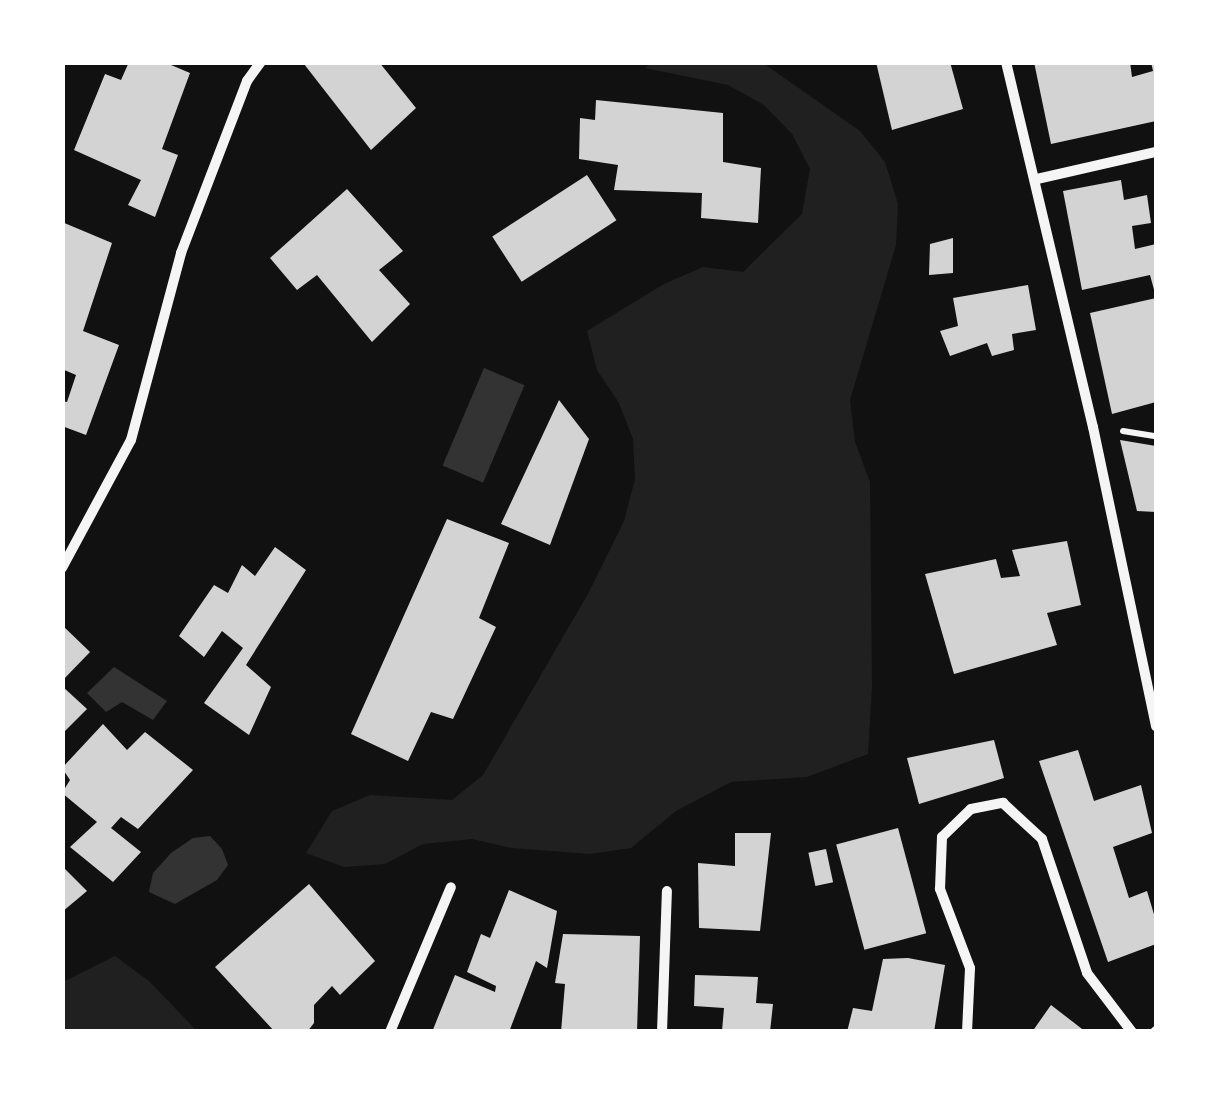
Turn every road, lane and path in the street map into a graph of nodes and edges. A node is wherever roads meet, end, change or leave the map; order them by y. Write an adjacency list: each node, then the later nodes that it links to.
1 (262, 62): 5 (street)
2 (1006, 62): 4 (street)
3 (1156, 152): 4 (street)
4 (1037, 180): 6 (street)
5 (62, 568)
6 (1156, 726)
7 (451, 887): 9 (street)
8 (667, 891): 10 (street)
9 (390, 1032)
10 (662, 1032)
11 (967, 1032): 12 (street)
12 (1132, 1032)

